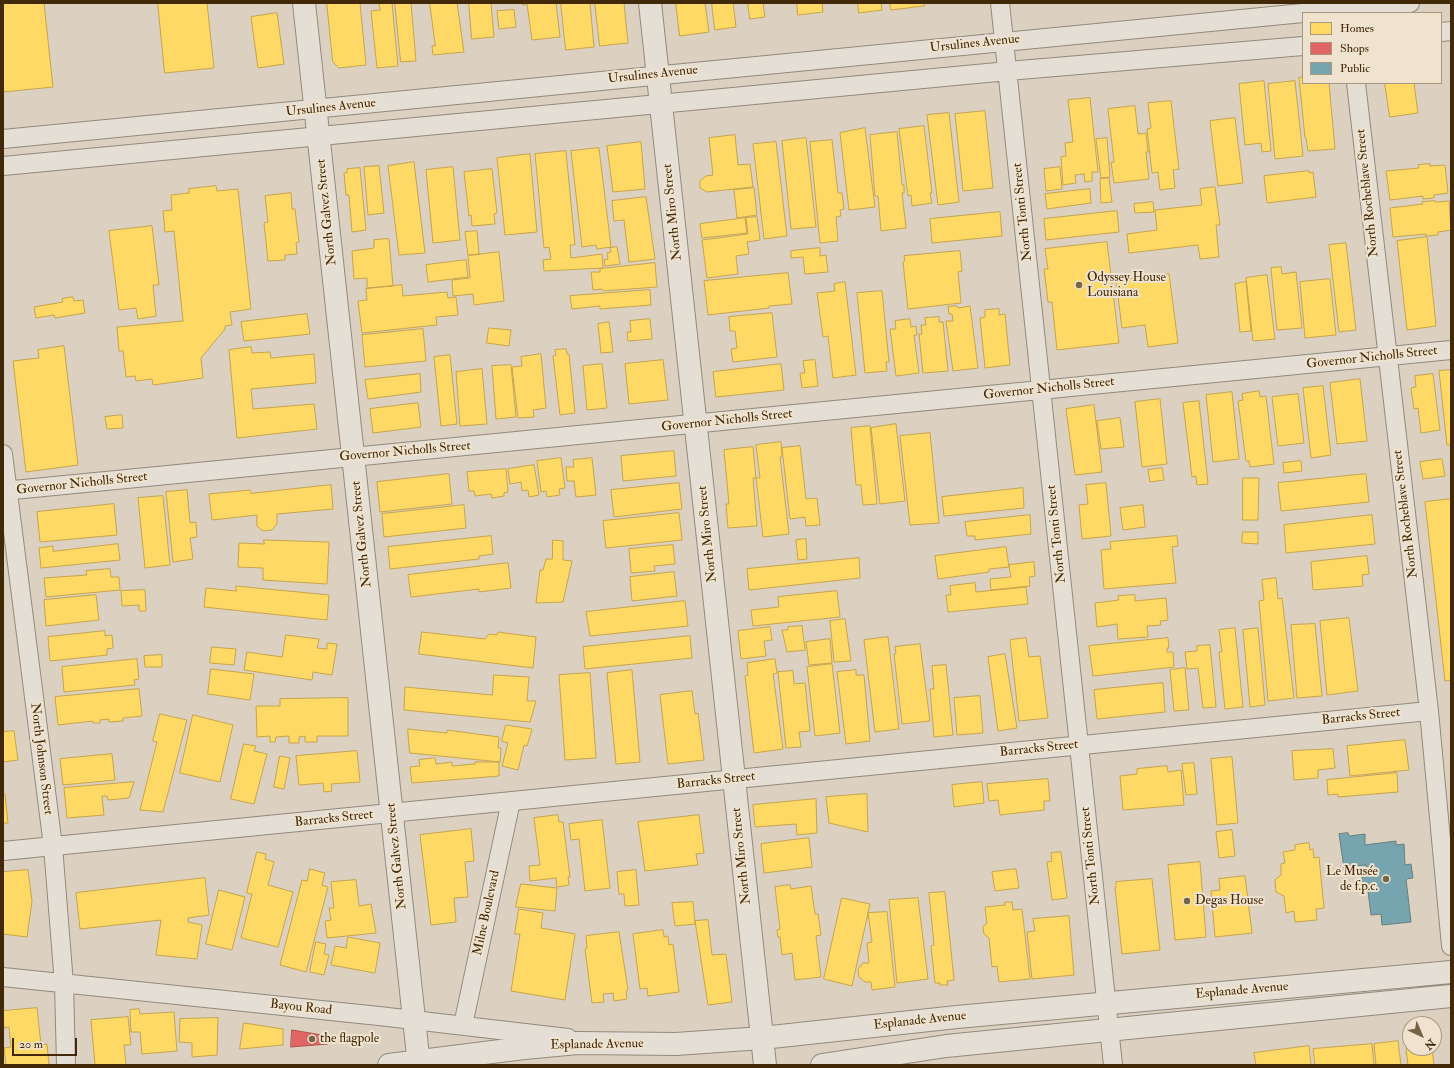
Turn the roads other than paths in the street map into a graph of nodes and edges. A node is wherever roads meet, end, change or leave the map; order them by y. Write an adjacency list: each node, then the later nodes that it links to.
1 (304, 3): 14 (street, North Galvez Street)
2 (650, 3): 11 (street, North Miro Street)
3 (1000, 3): 8 (street, North Tonti Street)
4 (1410, 3): 5 (street, Ursulines Avenue)
5 (1347, 8): 6 (street, Ursulines Avenue)
6 (1312, 12)
7 (1302, 13): 8 (street, Ursulines Avenue)
8 (1004, 41): 10 (street, North Tonti Street); 11 (street, Ursulines Avenue)
9 (1302, 46): 10 (street, Ursulines Avenue)
10 (1008, 70): 13 (street, Ursulines Avenue); 20 (street, North Tonti Street)
11 (658, 75): 13 (street, North Miro Street); 14 (street, Ursulines Avenue)
12 (1356, 84): 19 (street, North Rocheblave Street)
13 (661, 103): 15 (street, Ursulines Avenue); 21 (street, North Miro Street)
14 (316, 109): 15 (street, North Galvez Street); 16 (street, Ursulines Avenue)
15 (319, 137): 17 (street, Ursulines Avenue); 23 (street, North Galvez Street)
16 (3, 139)
17 (3, 166)
18 (1451, 350): 19 (street, Governor Nicholls Street)
19 (1387, 356): 20 (street, Governor Nicholls Street); 25 (street, North Rocheblave Street)
20 (1041, 390): 21 (street, Governor Nicholls Street); 26 (street, North Tonti Street)
21 (696, 424): 23 (street, Governor Nicholls Street); 27 (street, North Miro Street)
22 (3, 454): 24 (street, North Johnson Street)
23 (354, 457): 24 (street, Governor Nicholls Street); 29 (street, North Galvez Street)
24 (5, 491): 30 (street, North Johnson Street)
25 (1429, 711): 26 (street, Barracks Street); 32 (street, North Rocheblave Street)
26 (1079, 745): 27 (street, Barracks Street); 37 (street, North Tonti Street)
27 (734, 779): 28 (street, Barracks Street); 41 (street, North Miro Street)
28 (510, 801): 29 (street, Barracks Street); 39 (street, Milne Boulevard)
29 (392, 813): 30 (street, Barracks Street); 38 (street, North Galvez Street)
30 (53, 846): 31 (street, Barracks Street); 35 (street, North Johnson Street)
31 (3, 851)
32 (1451, 946)
33 (1451, 972): 37 (street, Esplanade Avenue)
34 (3, 977): 35 (street, Bayou Road)
35 (64, 984): 38 (street, Bayou Road); 44 (street, North Johnson Street)
36 (1451, 996): 40 (street, Esplanade Avenue)
37 (1107, 1004): 40 (street, North Tonti Street); 41 (street, Esplanade Avenue)
38 (414, 1020): 39 (street, Bayou Road); 43 (street, North Galvez Street)
39 (463, 1025): 42 (street, Bayou Road)
40 (1110, 1029): 47 (street, Esplanade Avenue); 48 (street, North Tonti Street)
41 (762, 1038): 42 (street, Esplanade Avenue); 46 (street, North Miro Street)
42 (598, 1042): 43 (street, Esplanade Avenue)
43 (419, 1063): 45 (street, Esplanade Avenue)
44 (66, 1065)
45 (388, 1065)
46 (765, 1065)
47 (822, 1065)
48 (1114, 1065)

